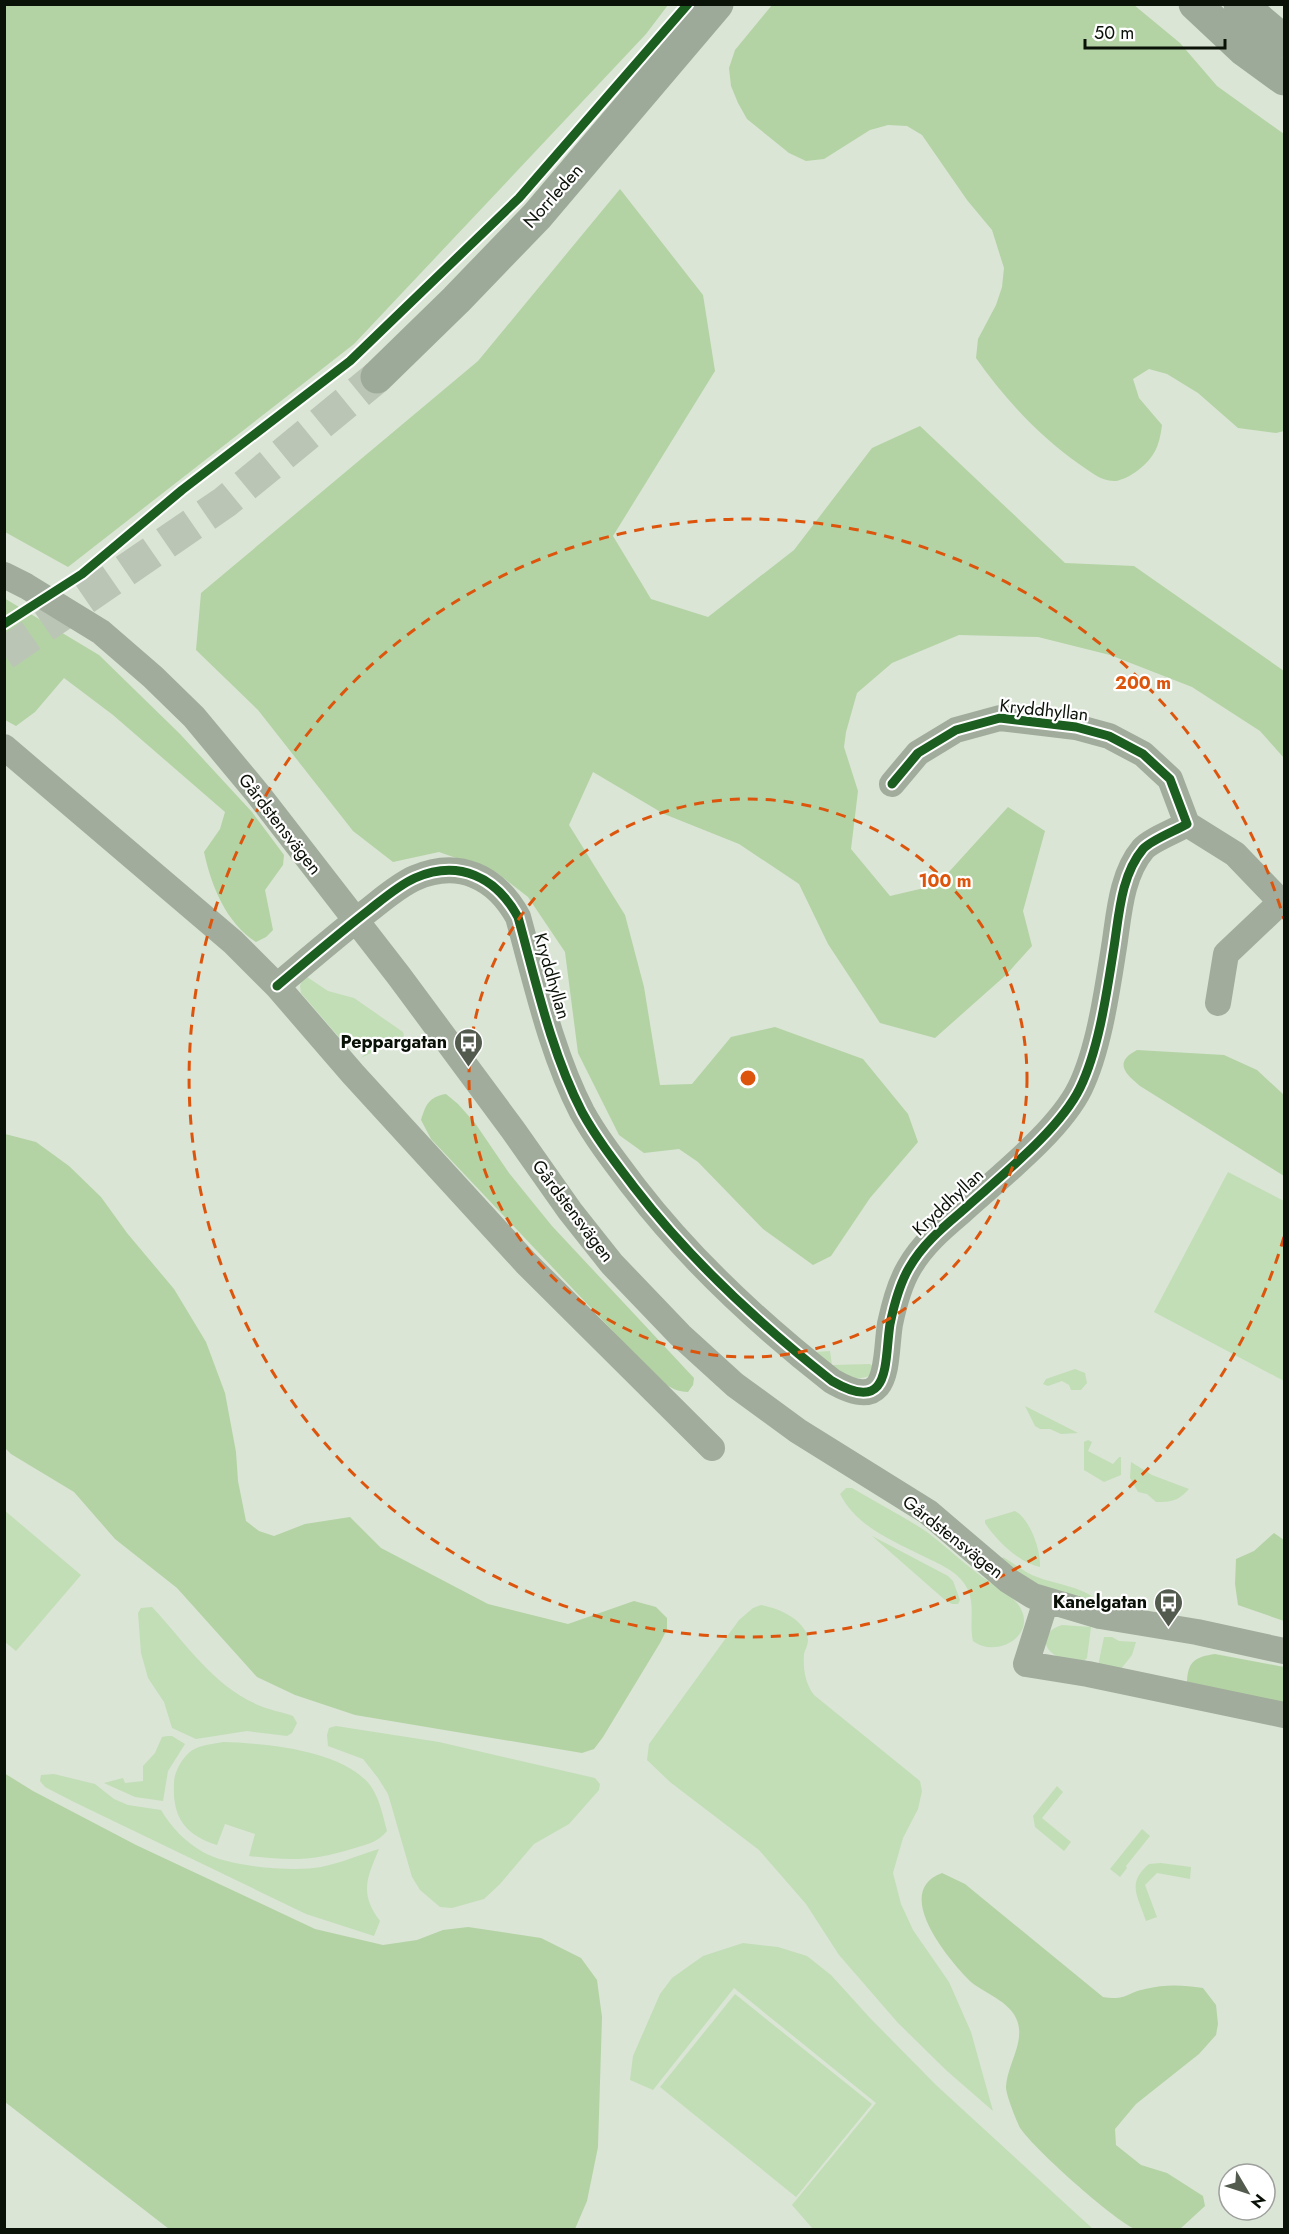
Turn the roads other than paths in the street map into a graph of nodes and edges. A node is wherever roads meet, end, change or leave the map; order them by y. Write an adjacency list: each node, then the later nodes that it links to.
1 (717, 4): 6 (highway, Norrleden)
2 (1195, 4): 5 (highway)
3 (1240, 4): 4 (highway)
4 (1284, 41)
5 (1284, 79)
6 (377, 377)
7 (4, 575): 12 (street, Gårdstensvägen)
8 (4, 747): 13 (street)
9 (892, 784): 10 (street, Kryddhyllan)
10 (1186, 824): 11 (street); 12 (street, Kryddhyllan)
11 (1283, 903): 14 (street)
12 (355, 921): 13 (street); 16 (street, Gårdstensvägen)
13 (278, 986): 15 (street)
14 (1218, 1003)
15 (712, 1448)
16 (1046, 1601): 17 (street, Gårdstensvägen); 18 (street)
17 (1284, 1651)
18 (1284, 1715)

